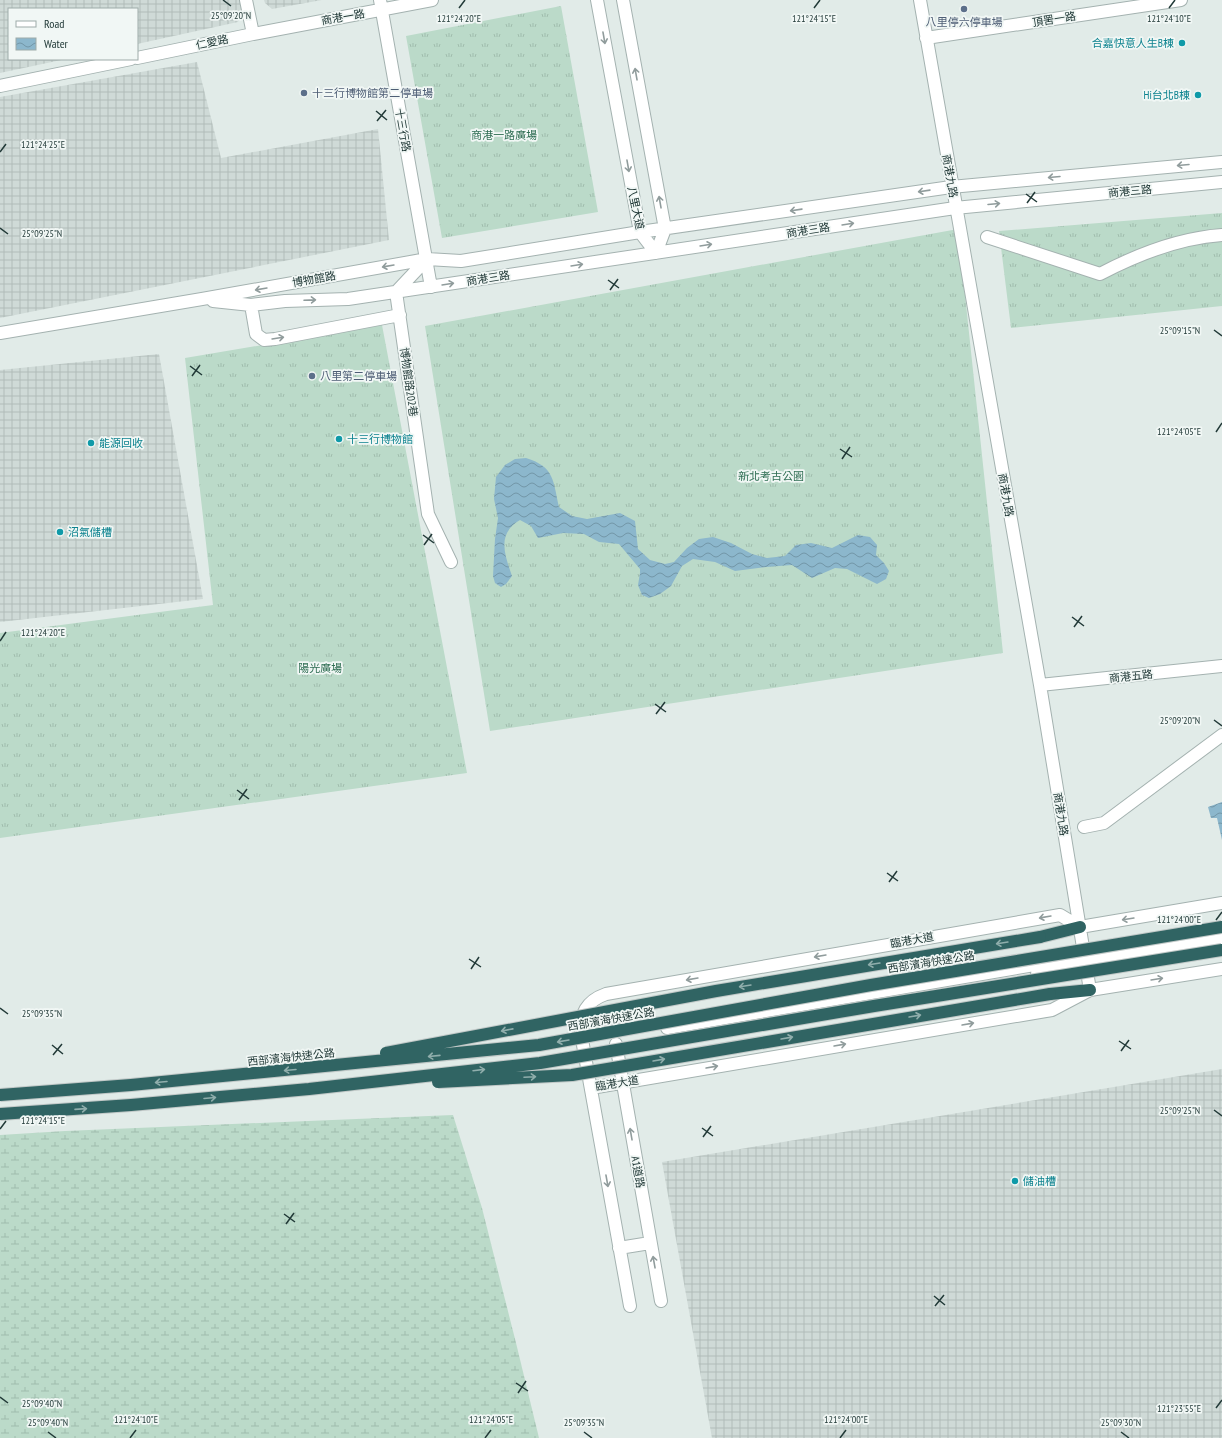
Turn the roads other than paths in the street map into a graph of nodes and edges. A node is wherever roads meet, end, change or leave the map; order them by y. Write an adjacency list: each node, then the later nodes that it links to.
1 (246, 0): 8 (street)
2 (432, 0): 7 (street, 商港一路)
3 (597, 0): 18 (street, 八里大道, one-way to 18)
4 (623, 0): 17 (street, one-way to 4)
5 (920, 0): 9 (street, 商港九路)
6 (1181, 0): 9 (street, 頂罟一路)
7 (381, 5): 8 (street, 商港一路); 22 (street, 十三行路)
8 (253, 34): 10 (street, 仁愛路)
9 (926, 38): 15 (street, 商港九路)
10 (138, 58)
11 (126, 60): 12 (street)
12 (0, 86)
13 (1222, 162): 15 (street, 商港三路, one-way to 15)
14 (1222, 182): 16 (street, 商港三路, one-way to 14)
15 (951, 187): 16 (street, 商港九路); 17 (street, 商港三路, one-way to 17)
16 (955, 208): 21 (street, 商港三路, one-way to 16); 31 (street, 商港九路)
17 (665, 229): 18 (street, 商港三路); 21 (street)
18 (640, 232): 21 (street, 八里大道); 22 (street, 商港三路)
19 (1222, 235): 20 (street)
20 (987, 237)
21 (656, 253): 23 (street, 商港三路, one-way to 21)
22 (427, 259): 23 (street, 十三行路); 24 (street); 25 (street, 博物館路, one-way to 25)
23 (432, 287): 24 (street, 商港三路)
24 (396, 292): 26 (street, 博物館路, one-way to 24); 27 (street, 博物館路202巷)
25 (202, 299): 26 (street, 博物館路); 28 (street, 博物館路)
26 (251, 305): 27 (street, one-way to 27)
27 (400, 315): 29 (street, 博物館路202巷)
28 (0, 333)
29 (451, 562)
30 (1222, 666): 31 (street, 商港五路)
31 (1040, 686): 35 (street, 商港九路)
32 (1222, 735): 33 (street)
33 (1084, 827)
34 (1222, 903): 35 (street, one-way to 35)
35 (1080, 927): 40 (street, 商港九路); 44 (street, 臨港大道, one-way to 44); 45 (highway, one-way to 45, bridge)
36 (1222, 927): 45 (highway, 西部濱海快速公路, one-way to 45, bridge)
37 (1222, 933): 40 (street)
38 (1222, 943): 40 (street)
39 (1222, 950): 48 (highway, one-way to 39, bridge)
40 (1085, 961): 42 (street, 商港九路); 43 (street); 44 (street)
41 (1222, 969): 42 (street, 臨港大道, one-way to 41)
42 (1090, 990): 46 (street, 臨港大道, one-way to 42); 48 (highway, one-way to 42, bridge)
43 (616, 1044): 44 (street); 46 (street, A1道路)
44 (583, 1046): 47 (street, 臨港大道)
45 (308, 1068): 49 (highway, 西部濱海快速公路, one-way to 49, bridge)
46 (622, 1082): 47 (street, 臨港大道); 51 (street, A1道路, one-way to 46)
47 (591, 1088): 52 (street, one-way to 52)
48 (309, 1089): 50 (highway, one-way to 48, bridge)
49 (0, 1095)
50 (0, 1114)
51 (650, 1243): 52 (street); 53 (street, A1道路, one-way to 51)
52 (619, 1248): 54 (street)
53 (661, 1300)
54 (630, 1306)

